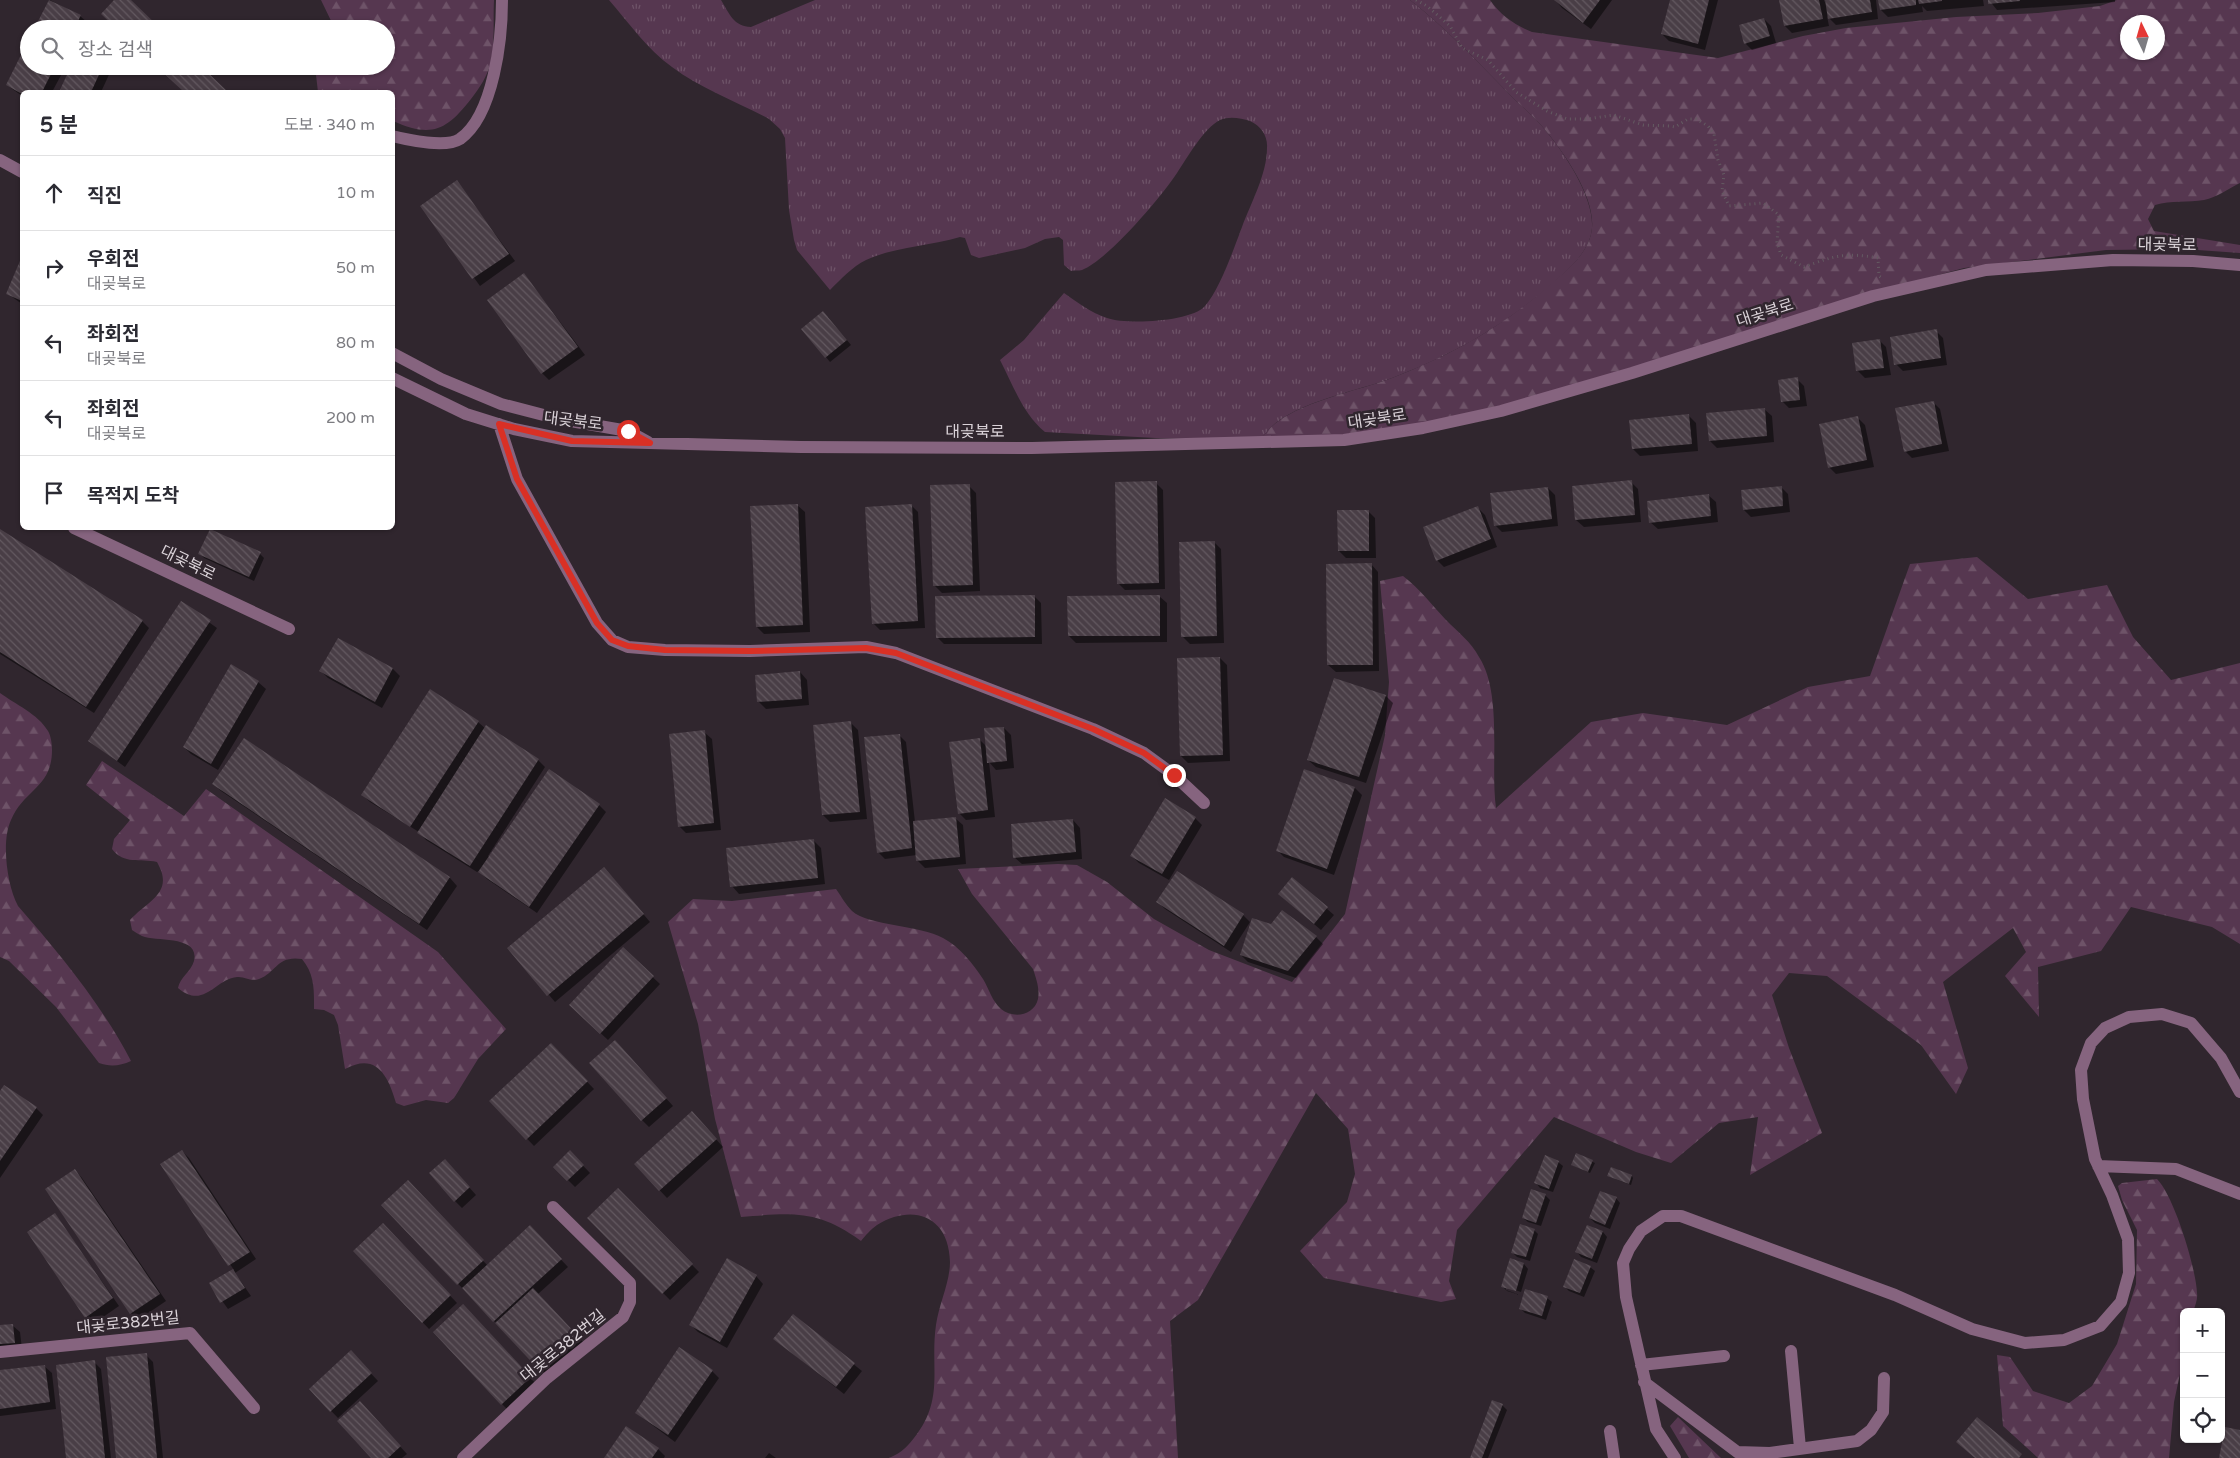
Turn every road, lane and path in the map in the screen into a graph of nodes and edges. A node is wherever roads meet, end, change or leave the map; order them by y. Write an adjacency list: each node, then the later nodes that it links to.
1 (502, 0): 3 (street)
2 (1416, 0): 7 (path)
3 (395, 137)
4 (0, 160): 5 (street)
5 (20, 171)
6 (2240, 265): 7 (street, 대곶북로)
7 (1873, 296): 11 (street, 대곶북로)
8 (395, 356): 11 (street)
9 (395, 379): 10 (street, 대곶북로)
10 (499, 424): 11 (street, 대곶북로); 14 (street)
11 (650, 443)
12 (78, 530): 13 (street, 대곶북로)
13 (289, 629)
14 (1204, 803)
15 (2240, 1092): 16 (street)
16 (2098, 1166): 17 (street); 22 (street)
17 (2240, 1194)
18 (553, 1206): 30 (street, 대곶로382번길)
19 (0, 1352): 25 (street, 대곶로382번길)
20 (1791, 1352): 27 (street)
21 (1724, 1356): 22 (street)
22 (1641, 1365): 24 (street)
23 (1884, 1378): 27 (street)
24 (1644, 1382): 28 (street); 29 (street)
25 (254, 1408)
26 (1610, 1431): 31 (street)
27 (1800, 1448): 28 (street)
28 (1741, 1455)
29 (1672, 1456)
30 (463, 1458)
31 (1614, 1458)

